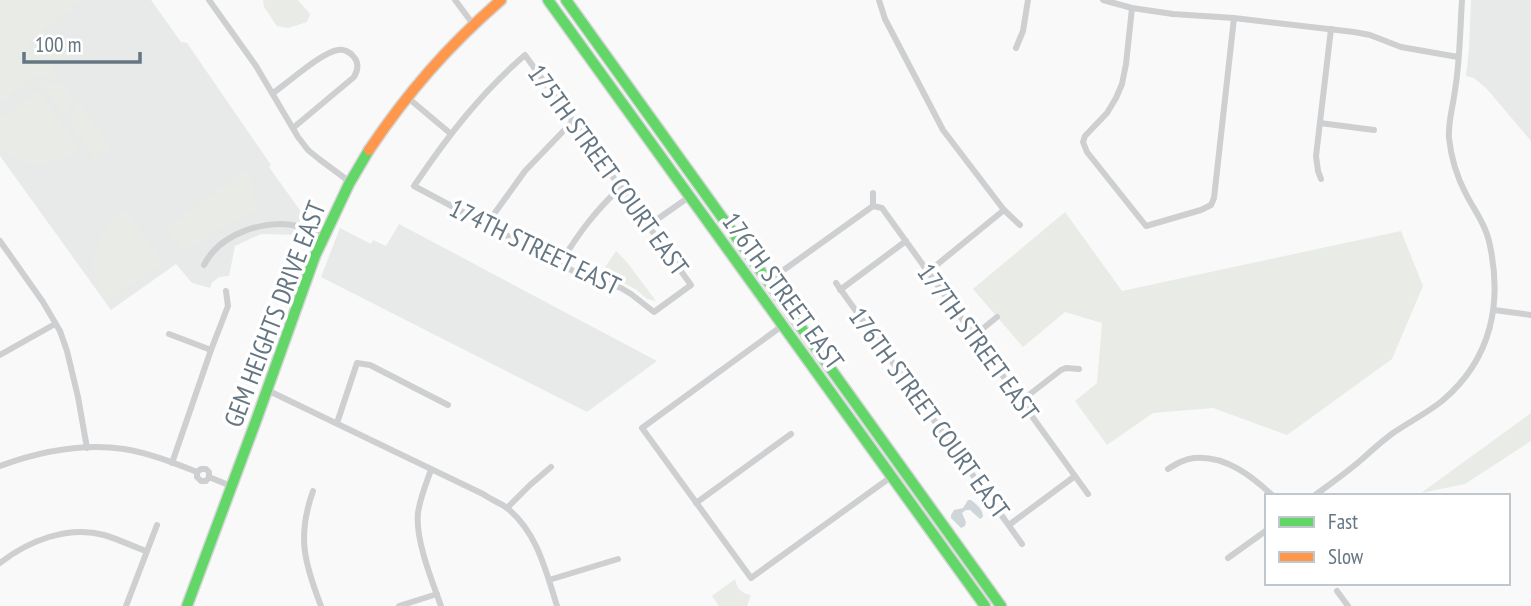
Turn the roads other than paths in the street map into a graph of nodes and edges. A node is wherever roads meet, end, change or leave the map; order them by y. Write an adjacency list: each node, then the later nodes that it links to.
1 (209, 0): 16 (street)
2 (455, 0): 12 (street)
3 (501, 0): 12 (main road, GEM HEIGHTS DRIVE EAST)
4 (548, 0): 27 (main road, 176TH STREET EAST)
5 (566, 0): 40 (main road, 176TH STREET EAST)
6 (879, 0): 29 (street)
7 (1028, 0): 14 (street)
8 (1102, 0): 10 (street)
9 (1462, 0): 15 (street)
10 (1132, 8): 11 (street); 11 (street)
11 (1234, 18): 13 (street)
12 (473, 24): 17 (main road, GEM HEIGHTS DRIVE EAST)
13 (1332, 29): 15 (street); 19 (street)
14 (1016, 48)
15 (1458, 57): 44 (street)
16 (273, 93): 20 (street); 20 (street)
17 (406, 96): 22 (street); 24 (main road, GEM HEIGHTS DRIVE EAST)
18 (573, 121): 22 (street, 175TH STREET COURT EAST); 25 (street, 175TH STREET COURT EAST); 31 (street)
19 (1321, 122): 21 (street); 23 (street)
20 (293, 128): 24 (street)
21 (1374, 130)
22 (451, 134): 31 (street, 174TH STREET EAST)
23 (1321, 179)
24 (350, 182): 34 (main road, GEM HEIGHTS DRIVE EAST)
25 (621, 187): 32 (street, 175TH STREET COURT EAST); 37 (street)
26 (873, 193): 28 (street)
27 (689, 197): 30 (main road, 176TH STREET EAST); 32 (street)
28 (873, 206): 35 (street, 177TH STREET EAST); 40 (street)
29 (1004, 209): 33 (street); 39 (street)
30 (709, 224): 40 (main road); 49 (main road, 176TH STREET EAST)
31 (486, 225): 37 (street, 174TH STREET EAST)
32 (649, 225): 45 (street, 175TH STREET COURT EAST)
33 (1020, 225)
34 (325, 232): 38 (street); 55 (main road, GEM HEIGHTS DRIVE EAST)
35 (906, 241): 39 (street, 177TH STREET EAST); 42 (street)
36 (0, 242): 48 (street)
37 (560, 264): 45 (street, 174TH STREET EAST)
38 (204, 265)
39 (928, 272): 51 (street, 177TH STREET EAST)
40 (766, 282): 58 (main road, 176TH STREET EAST)
41 (835, 283): 42 (street, 176TH STREET COURT EAST)
42 (841, 290): 76 (street, 176TH STREET COURT EAST)
43 (226, 291): 52 (street)
44 (1494, 310): 46 (street); 73 (street)
45 (654, 312)
46 (1531, 315)
47 (997, 317): 51 (street)
48 (55, 324): 53 (street); 61 (street)
49 (782, 326): 58 (main road); 68 (main road, 176TH STREET EAST); 74 (street)
50 (169, 334): 52 (street)
51 (975, 335): 56 (street, 177TH STREET EAST)
52 (211, 350): 62 (street)
53 (0, 355)
54 (1079, 369): 56 (street)
55 (267, 390): 59 (street); 69 (main road, GEM HEIGHTS DRIVE EAST)
56 (1021, 401): 67 (street, 177TH STREET EAST)
57 (447, 405): 59 (street)
58 (866, 419): 81 (main road, 176TH STREET EAST)
59 (337, 423): 66 (street)
60 (791, 434): 74 (street)
61 (87, 447): 62 (street); 63 (street)
62 (172, 463): 69 (street)
63 (0, 466)
64 (551, 467): 75 (street)
65 (1168, 469): 72 (street)
66 (430, 470): 75 (street); 87 (street)
67 (1075, 476): 71 (street, 177TH STREET EAST); 76 (street)
68 (892, 478): 74 (street); 81 (main road); 94 (main road, 176TH STREET EAST)
69 (231, 486): 89 (main road, GEM HEIGHTS DRIVE EAST)
70 (313, 491): 90 (street)
71 (1088, 494)
72 (1271, 494)
73 (1317, 494)
74 (696, 503)
75 (507, 508): 85 (street)
76 (1009, 524): 79 (street, 176TH STREET COURT EAST)
77 (157, 525): 80 (street)
78 (1265, 531): 82 (street)
79 (1022, 544)
80 (146, 551): 84 (street); 88 (street)
81 (962, 552): 95 (main road, 176TH STREET EAST)
82 (1228, 558)
83 (618, 559): 85 (street)
84 (0, 563)
85 (549, 580): 93 (street)
86 (1337, 591): 96 (street)
87 (437, 594): 91 (street); 92 (street)
88 (127, 606)
89 (187, 606)
90 (321, 606)
91 (399, 606)
92 (441, 606)
93 (557, 606)
94 (985, 606)
95 (1001, 606)
96 (1348, 606)

